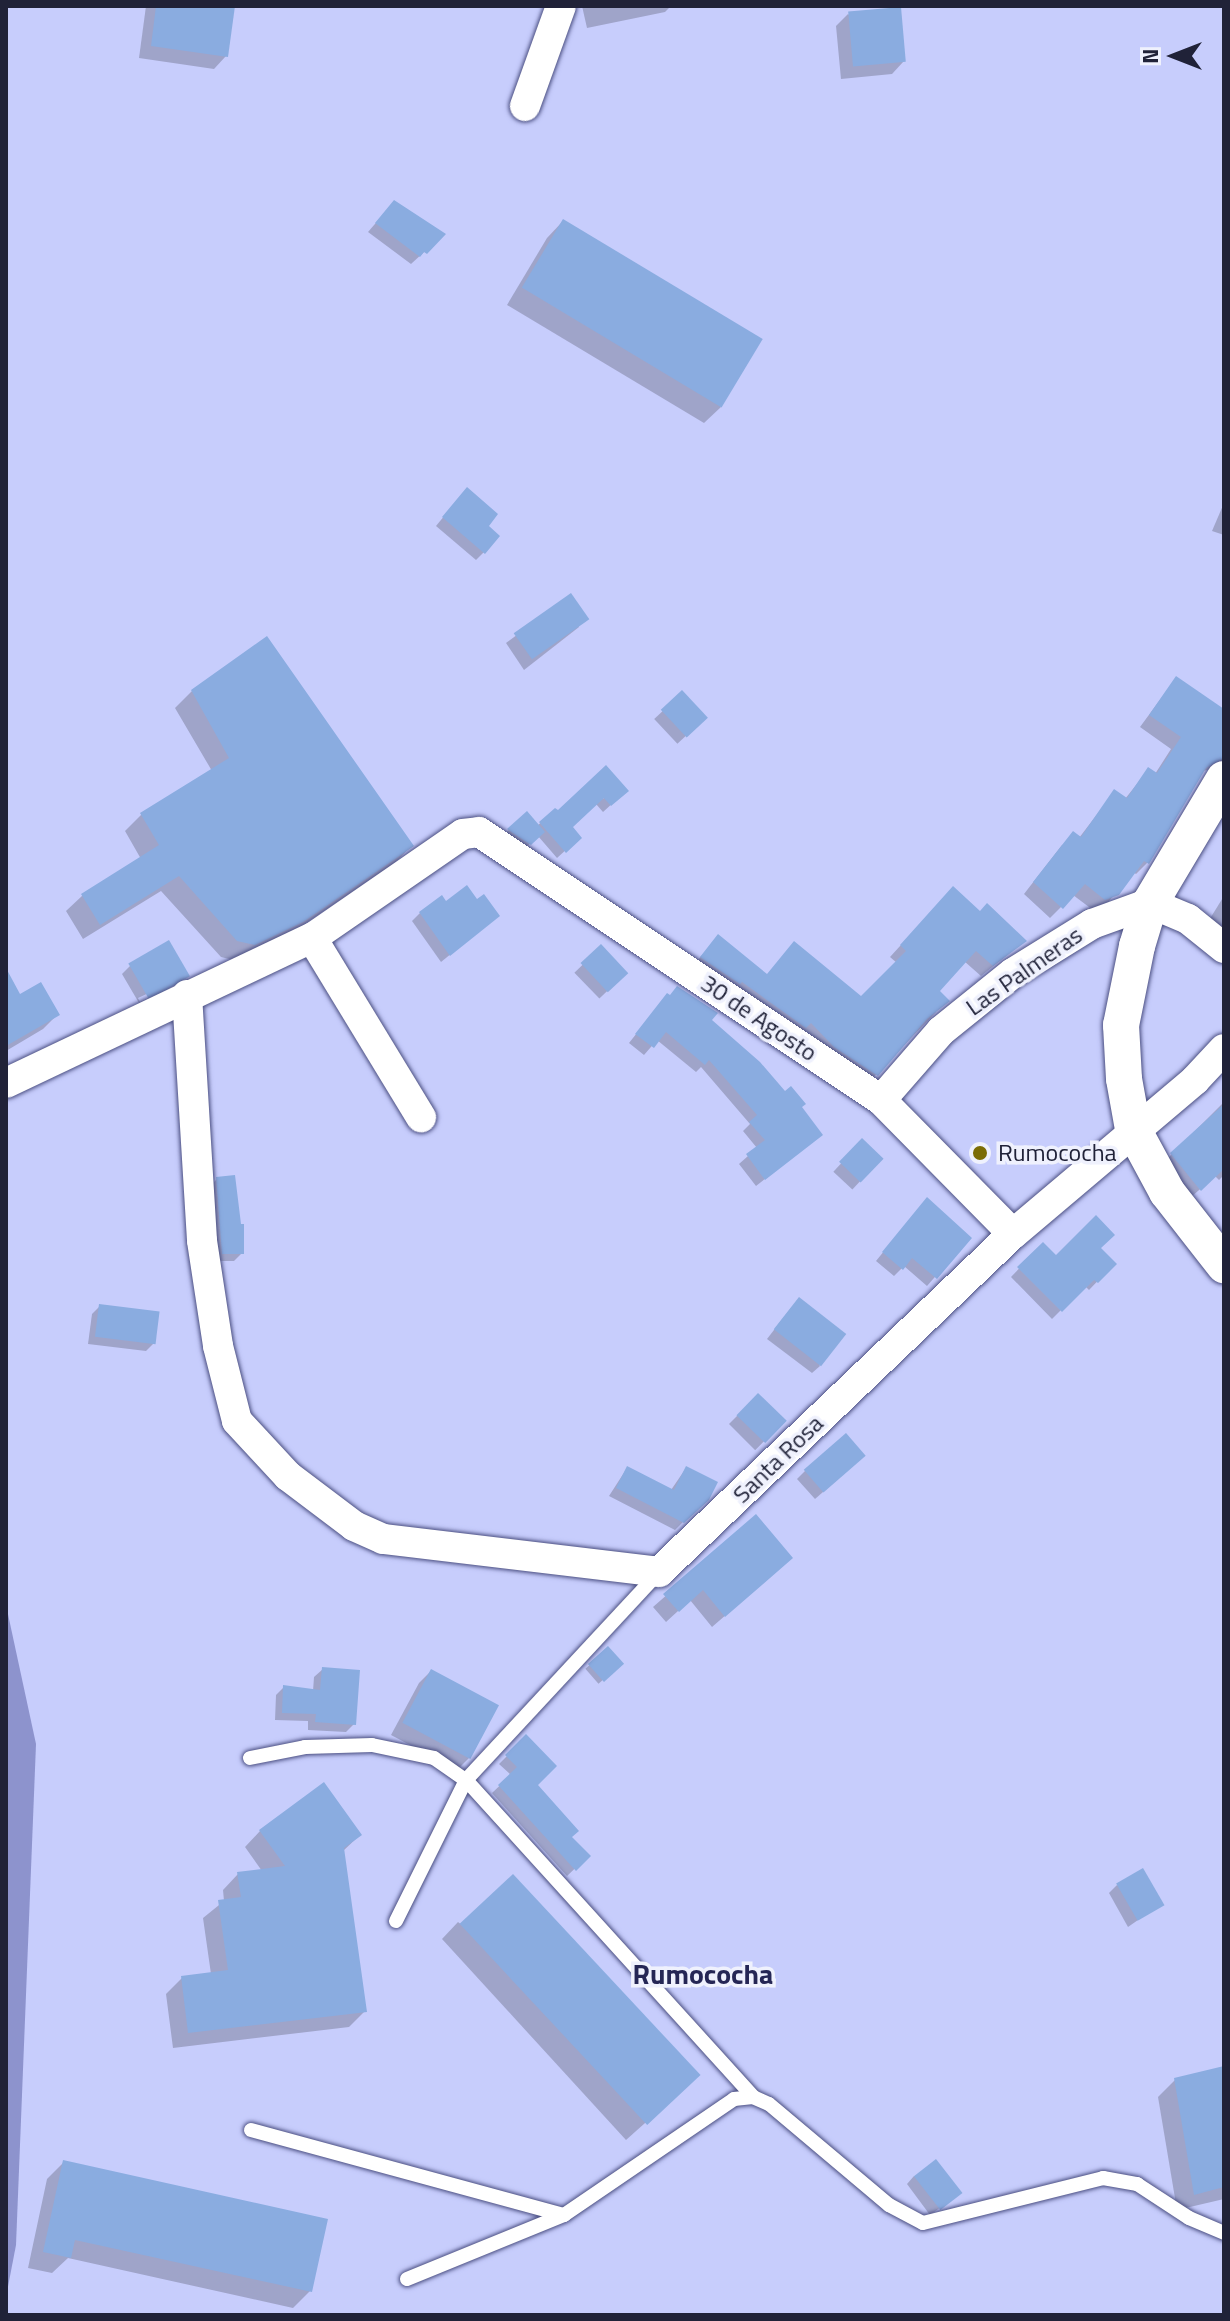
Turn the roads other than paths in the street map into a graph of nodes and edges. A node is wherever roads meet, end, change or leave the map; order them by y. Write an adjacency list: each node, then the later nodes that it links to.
1 (561, 6): 2 (street)
2 (525, 106)
3 (1224, 779): 4 (street)
4 (1150, 903): 6 (street); 10 (street, Las Palmeras); 12 (street)
5 (312, 938): 7 (street); 10 (street, 30 de Agosto); 11 (street)
6 (1224, 948)
7 (187, 995): 9 (street); 15 (street)
8 (1224, 1049): 12 (street, Santa Rosa)
9 (6, 1083)
10 (881, 1100): 13 (street, 30 de Agosto)
11 (421, 1117)
12 (1133, 1129): 13 (street, Santa Rosa); 14 (street)
13 (1013, 1234): 15 (street, Santa Rosa)
14 (1224, 1265)
15 (659, 1572): 17 (lane, Santa Rosa)
16 (250, 1758): 17 (lane)
17 (466, 1780): 18 (lane, Santa Rosa); 19 (lane)
18 (396, 1921)
19 (753, 2097): 21 (lane); 22 (lane)
20 (251, 2130): 21 (lane)
21 (564, 2215): 23 (lane)
22 (1224, 2233)
23 (407, 2279)

